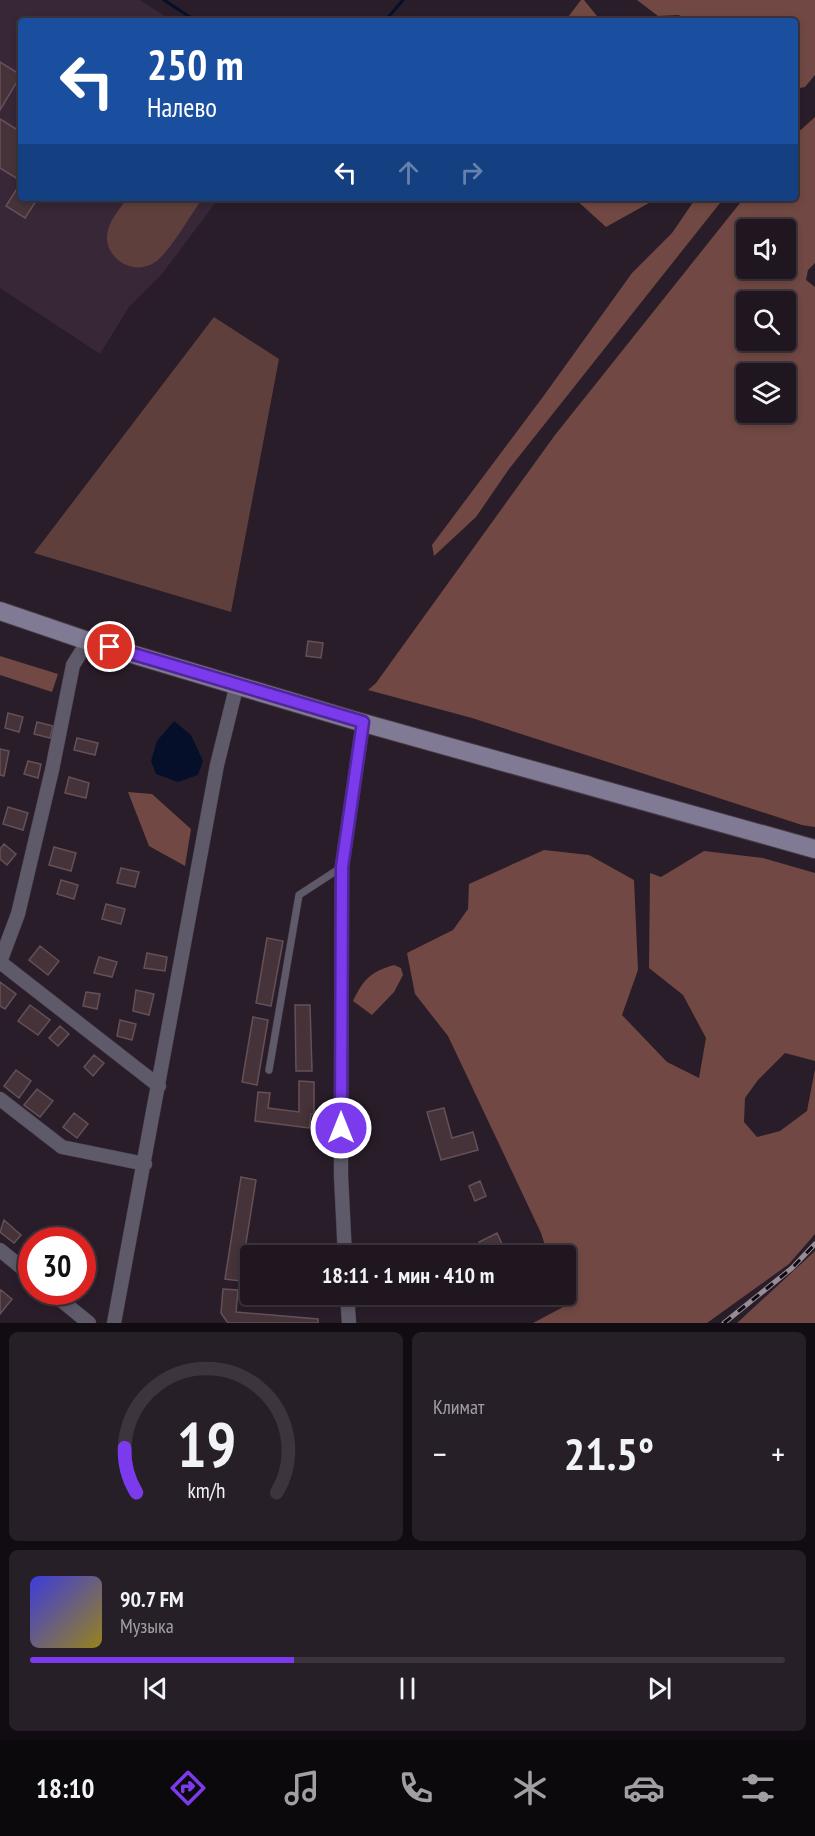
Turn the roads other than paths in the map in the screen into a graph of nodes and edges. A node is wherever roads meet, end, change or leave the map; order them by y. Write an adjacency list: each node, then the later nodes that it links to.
1 (0, 611): 2 (street)
2 (88, 641): 3 (street); 7 (street)
3 (237, 684): 4 (street); 9 (street)
4 (363, 722): 5 (street); 6 (street)
5 (815, 849)
6 (342, 867): 8 (lane); 12 (street)
7 (0, 962): 9 (street)
8 (269, 1070)
9 (159, 1086): 11 (street)
10 (0, 1099): 11 (street)
11 (145, 1164): 18 (street)
12 (344, 1245)
13 (0, 1250): 14 (street)
14 (18, 1265)
15 (67, 1305): 17 (street)
16 (348, 1305): 19 (street)
17 (89, 1323)
18 (114, 1323)
19 (349, 1323)

